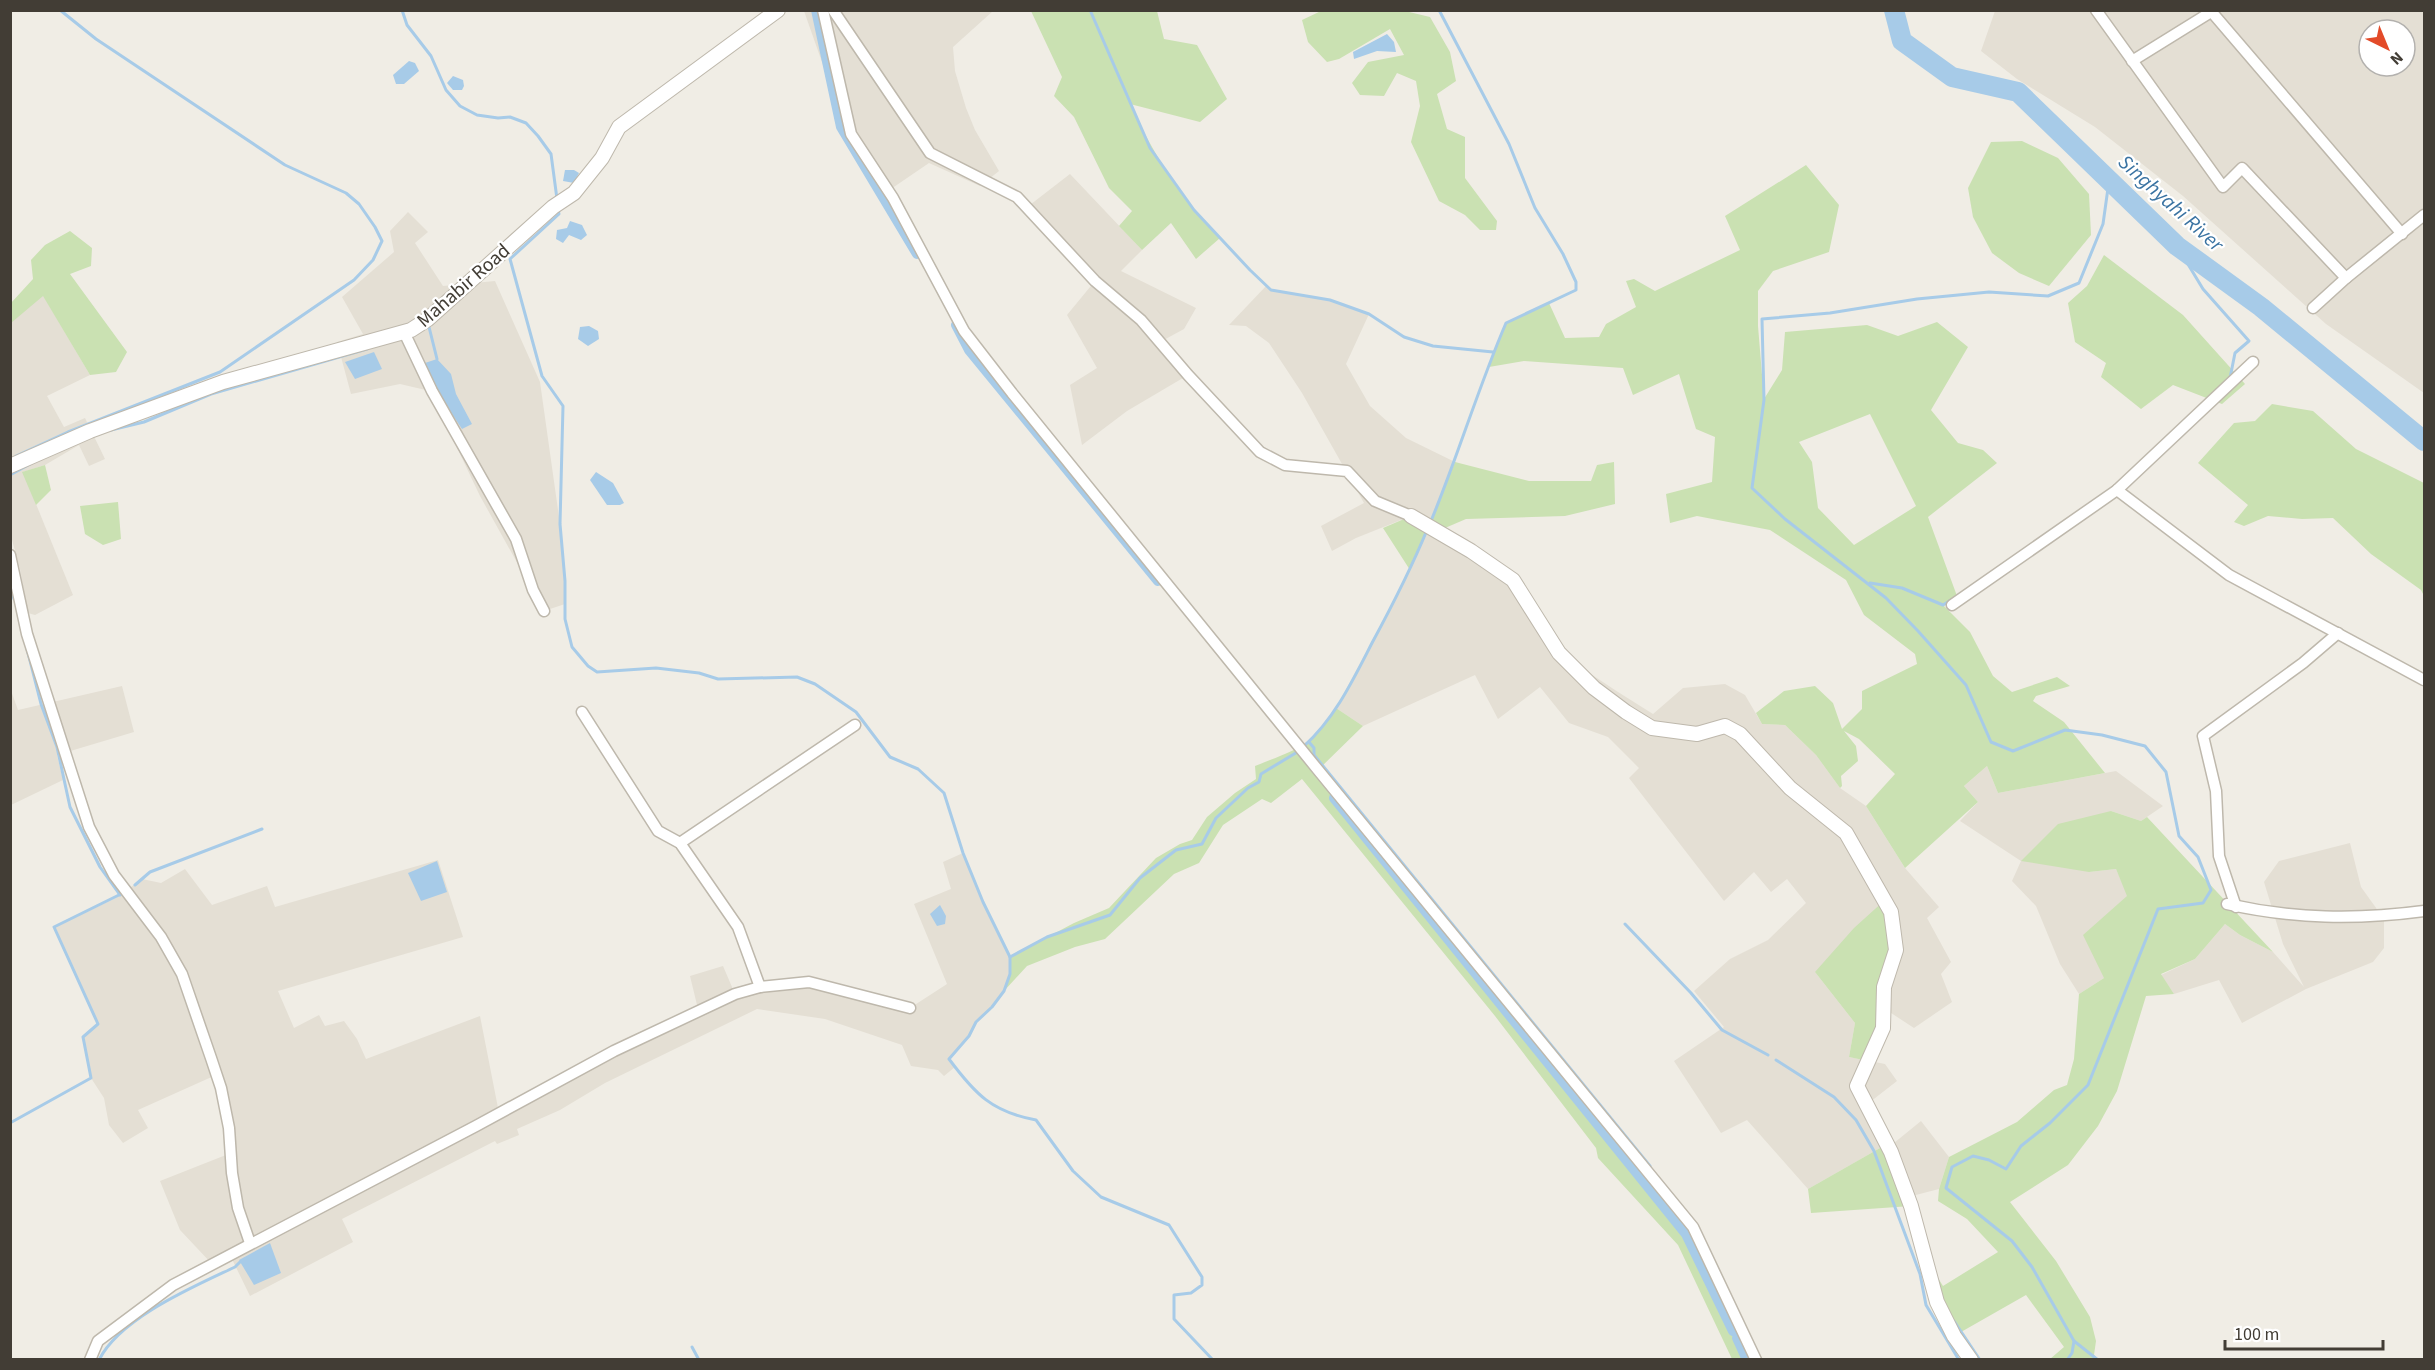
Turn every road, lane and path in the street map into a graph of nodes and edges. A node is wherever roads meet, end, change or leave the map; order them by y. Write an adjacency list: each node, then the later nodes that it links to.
1 (778, 10): 11 (street, Mahabir Road)
2 (823, 10): 29 (street)
3 (833, 10): 15 (street)
4 (2096, 10): 6 (street)
5 (2210, 11): 6 (street); 8 (street)
6 (2132, 61): 9 (street)
7 (2424, 215): 8 (street)
8 (2402, 234): 9 (street)
9 (2346, 278): 10 (street)
10 (2313, 308)
11 (404, 332): 13 (street, Mahabir Road); 18 (street)
12 (2253, 362): 14 (street)
13 (10, 466)
14 (2117, 490): 17 (street); 19 (street)
15 (1411, 516): 30 (street)
16 (10, 555): 27 (street)
17 (1952, 605)
18 (544, 611)
19 (2338, 633): 20 (street); 24 (street)
20 (2424, 680)
21 (582, 712): 23 (street)
22 (855, 725): 23 (street)
23 (680, 843): 25 (street)
24 (2424, 911)
25 (760, 987): 26 (street); 27 (street)
26 (910, 1008)
27 (250, 1243): 28 (street)
28 (90, 1359)
29 (1756, 1359)
30 (1971, 1359)

